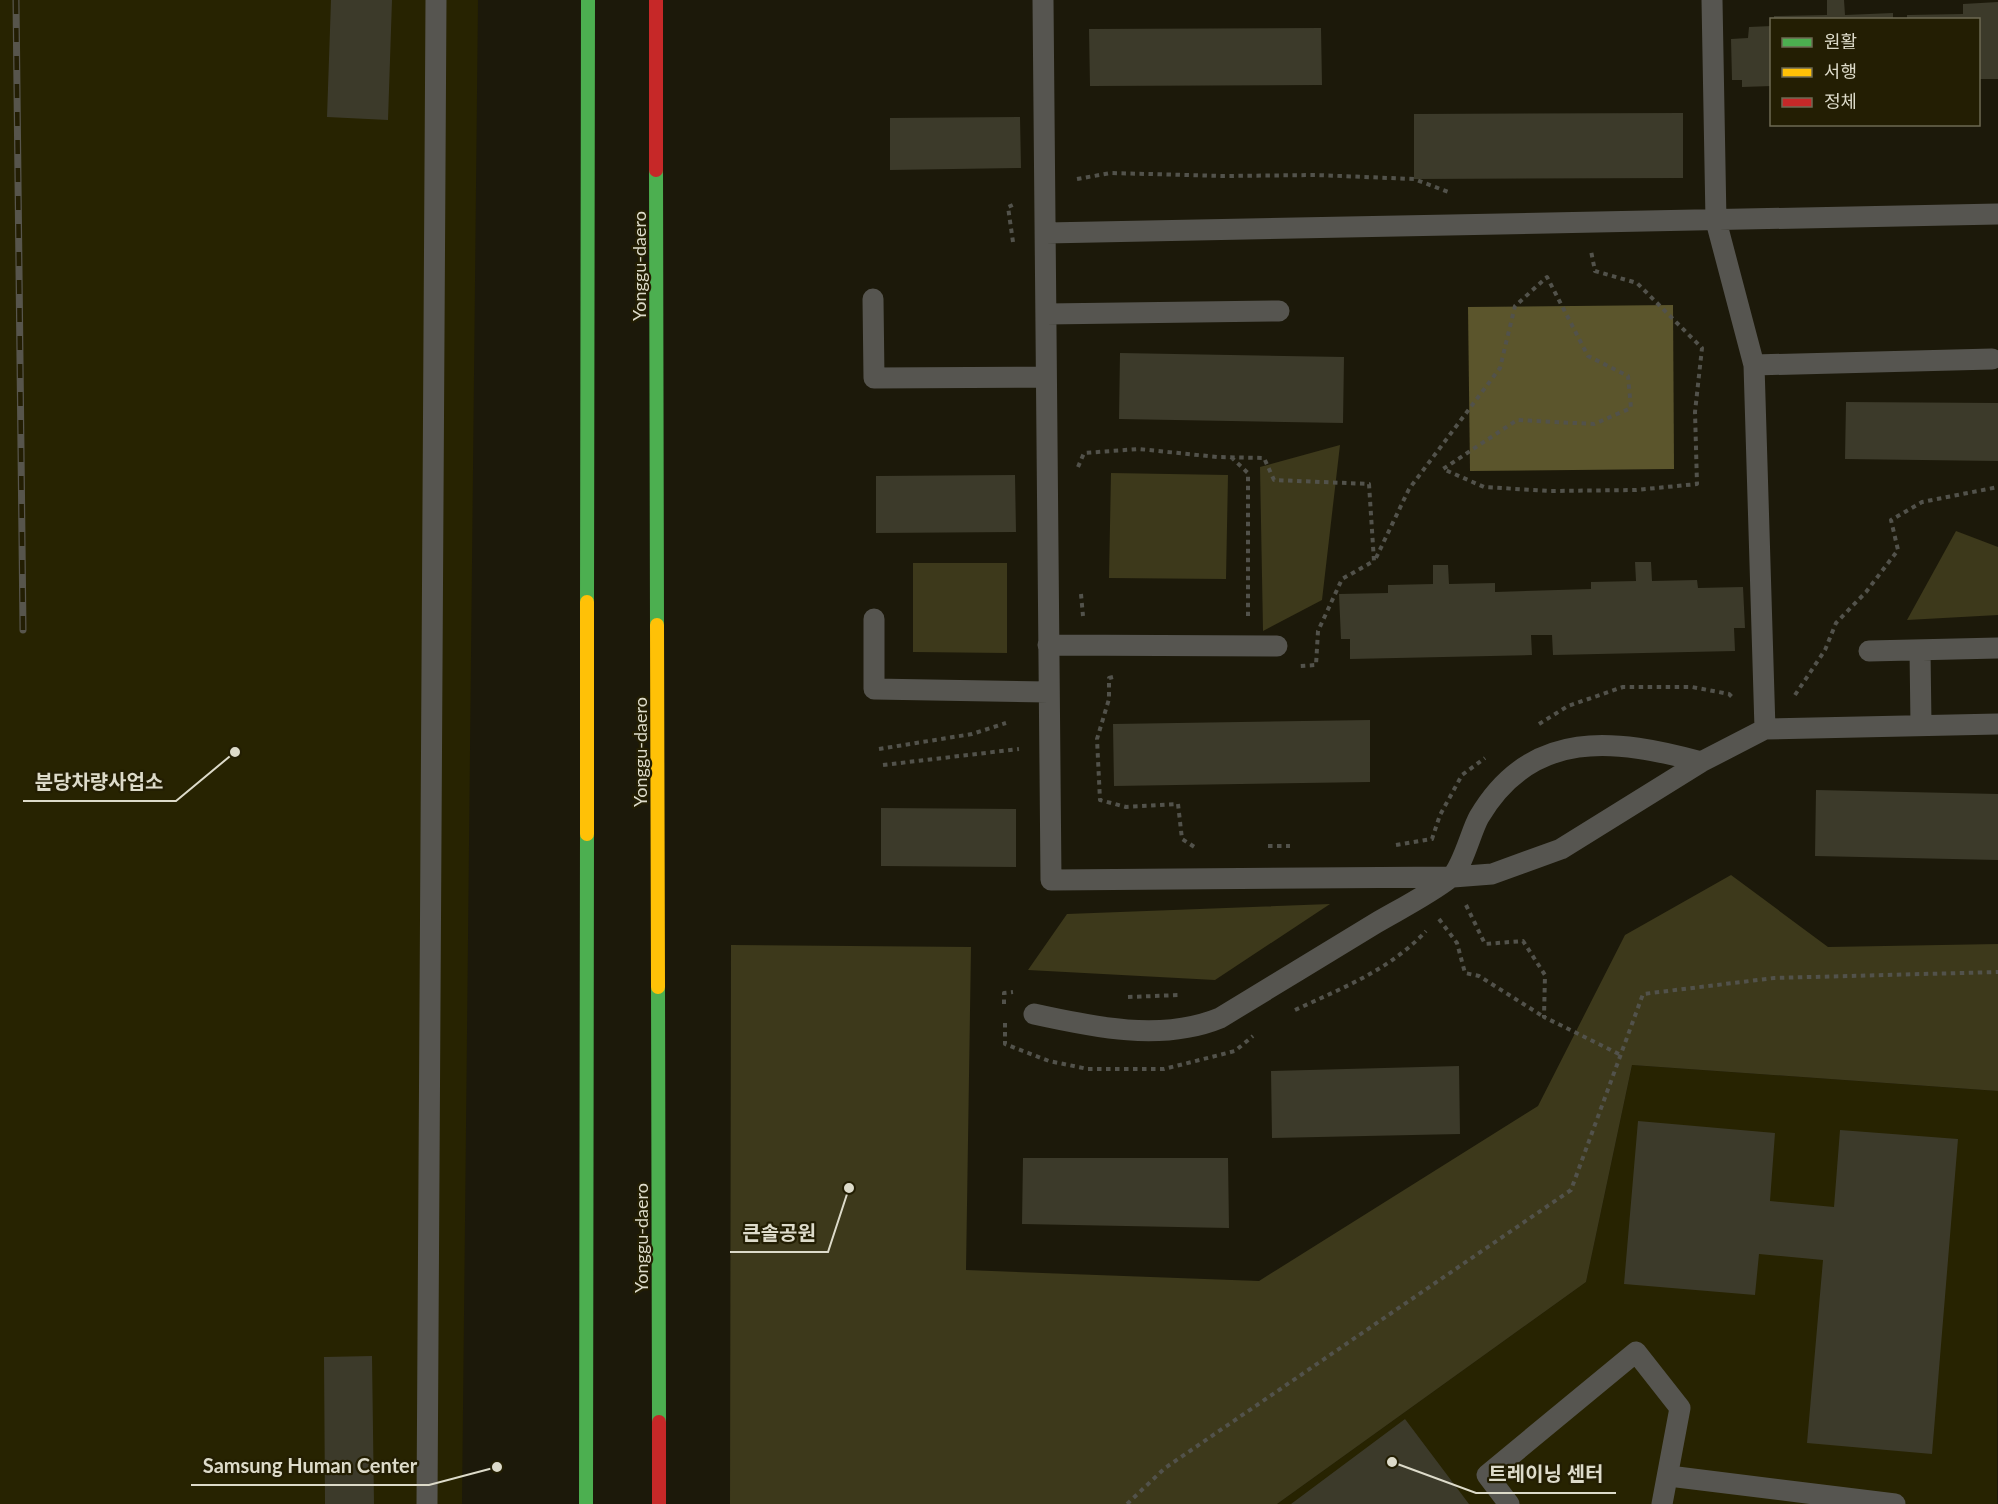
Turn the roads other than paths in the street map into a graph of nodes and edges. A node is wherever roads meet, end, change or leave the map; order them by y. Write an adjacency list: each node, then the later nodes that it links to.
1 (436, 0): 29 (lane)
2 (588, 0): 30 (main road)
3 (656, 0): 31 (main road, Yonggu-daero)
4 (1043, 0): 8 (lane)
5 (1712, 0): 7 (lane)
6 (1998, 214): 7 (lane)
7 (1716, 221): 8 (lane); 13 (lane)
8 (1046, 233): 11 (lane)
9 (873, 299): 14 (lane)
10 (1279, 311): 11 (lane)
11 (1046, 314): 14 (lane)
12 (1992, 359): 13 (lane)
13 (1754, 365): 24 (lane)
14 (1045, 377): 16 (lane)
15 (874, 618): 21 (lane)
16 (1047, 645): 17 (lane); 21 (lane)
17 (1277, 646)
18 (1998, 648): 19 (lane)
19 (1920, 650): 20 (lane); 23 (lane)
20 (1869, 651)
21 (1048, 692): 26 (lane)
22 (1998, 724): 23 (lane)
23 (1921, 725): 24 (lane)
24 (1765, 729): 25 (lane)
25 (1701, 762): 26 (lane); 26 (lane)
26 (1453, 877): 27 (lane)
27 (1034, 1014)
28 (1669, 1476): 32 (lane); 33 (lane); 34 (lane)
29 (427, 1504)
30 (586, 1504)
31 (659, 1504)
32 (1509, 1504)
33 (1662, 1504)
34 (1895, 1504)

